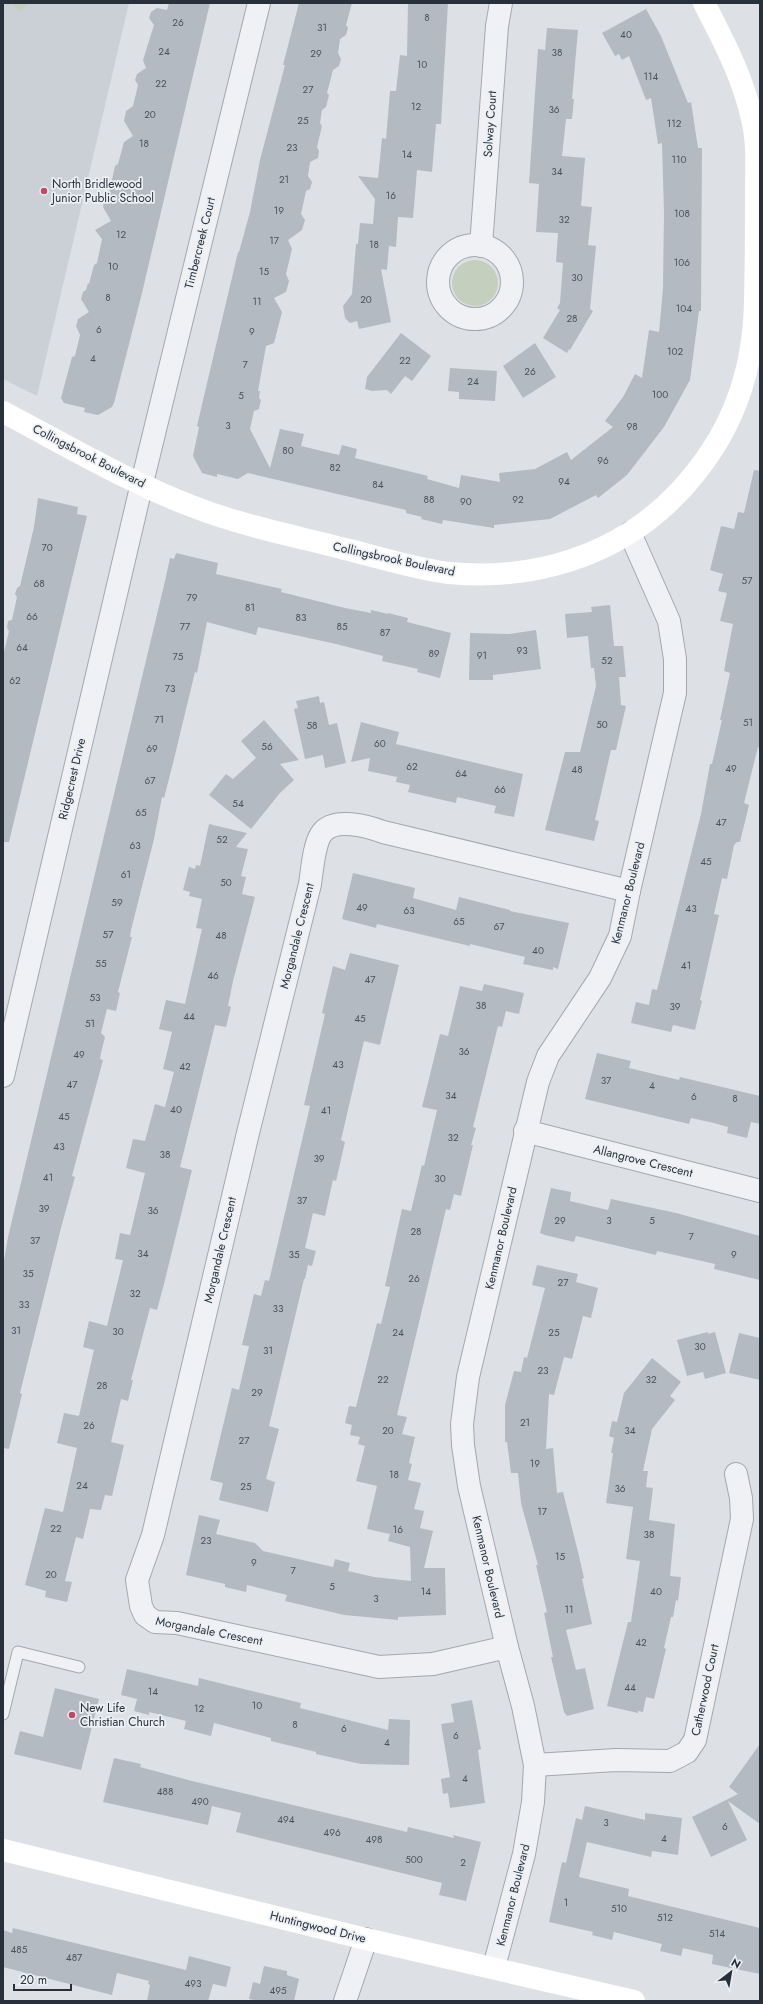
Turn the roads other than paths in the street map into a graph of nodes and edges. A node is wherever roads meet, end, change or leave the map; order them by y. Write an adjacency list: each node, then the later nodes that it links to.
1 (259, 3): 7 (street, Timbercreek Court)
2 (501, 3): 4 (street, Solway Court)
3 (704, 3): 5 (street, Collingsbrook Boulevard)
4 (481, 246)
5 (758, 270): 8 (street, Collingsbrook Boulevard)
6 (3, 412): 7 (street, Collingsbrook Boulevard)
7 (142, 483): 8 (street, Collingsbrook Boulevard); 10 (street, Ridgecrest Drive)
8 (630, 533): 9 (street, Kenmanor Boulevard)
9 (629, 891): 11 (street, Kenmanor Boulevard); 14 (street, Morgandale Crescent)
10 (3, 1076)
11 (525, 1131): 12 (street, Allangrove Crescent); 14 (street, Kenmanor Boulevard)
12 (760, 1191)
13 (736, 1474): 17 (street, Catherwood Court)
14 (507, 1647): 17 (street, Kenmanor Boulevard)
15 (78, 1667): 16 (lane)
16 (3, 1714)
17 (535, 1765): 20 (street, Kenmanor Boulevard)
18 (3, 1850): 19 (street, Huntingwood Drive)
19 (366, 1939): 20 (street, Huntingwood Drive); 21 (street)
20 (494, 1967): 22 (street, Huntingwood Drive)
21 (345, 2001)
22 (634, 2001)

